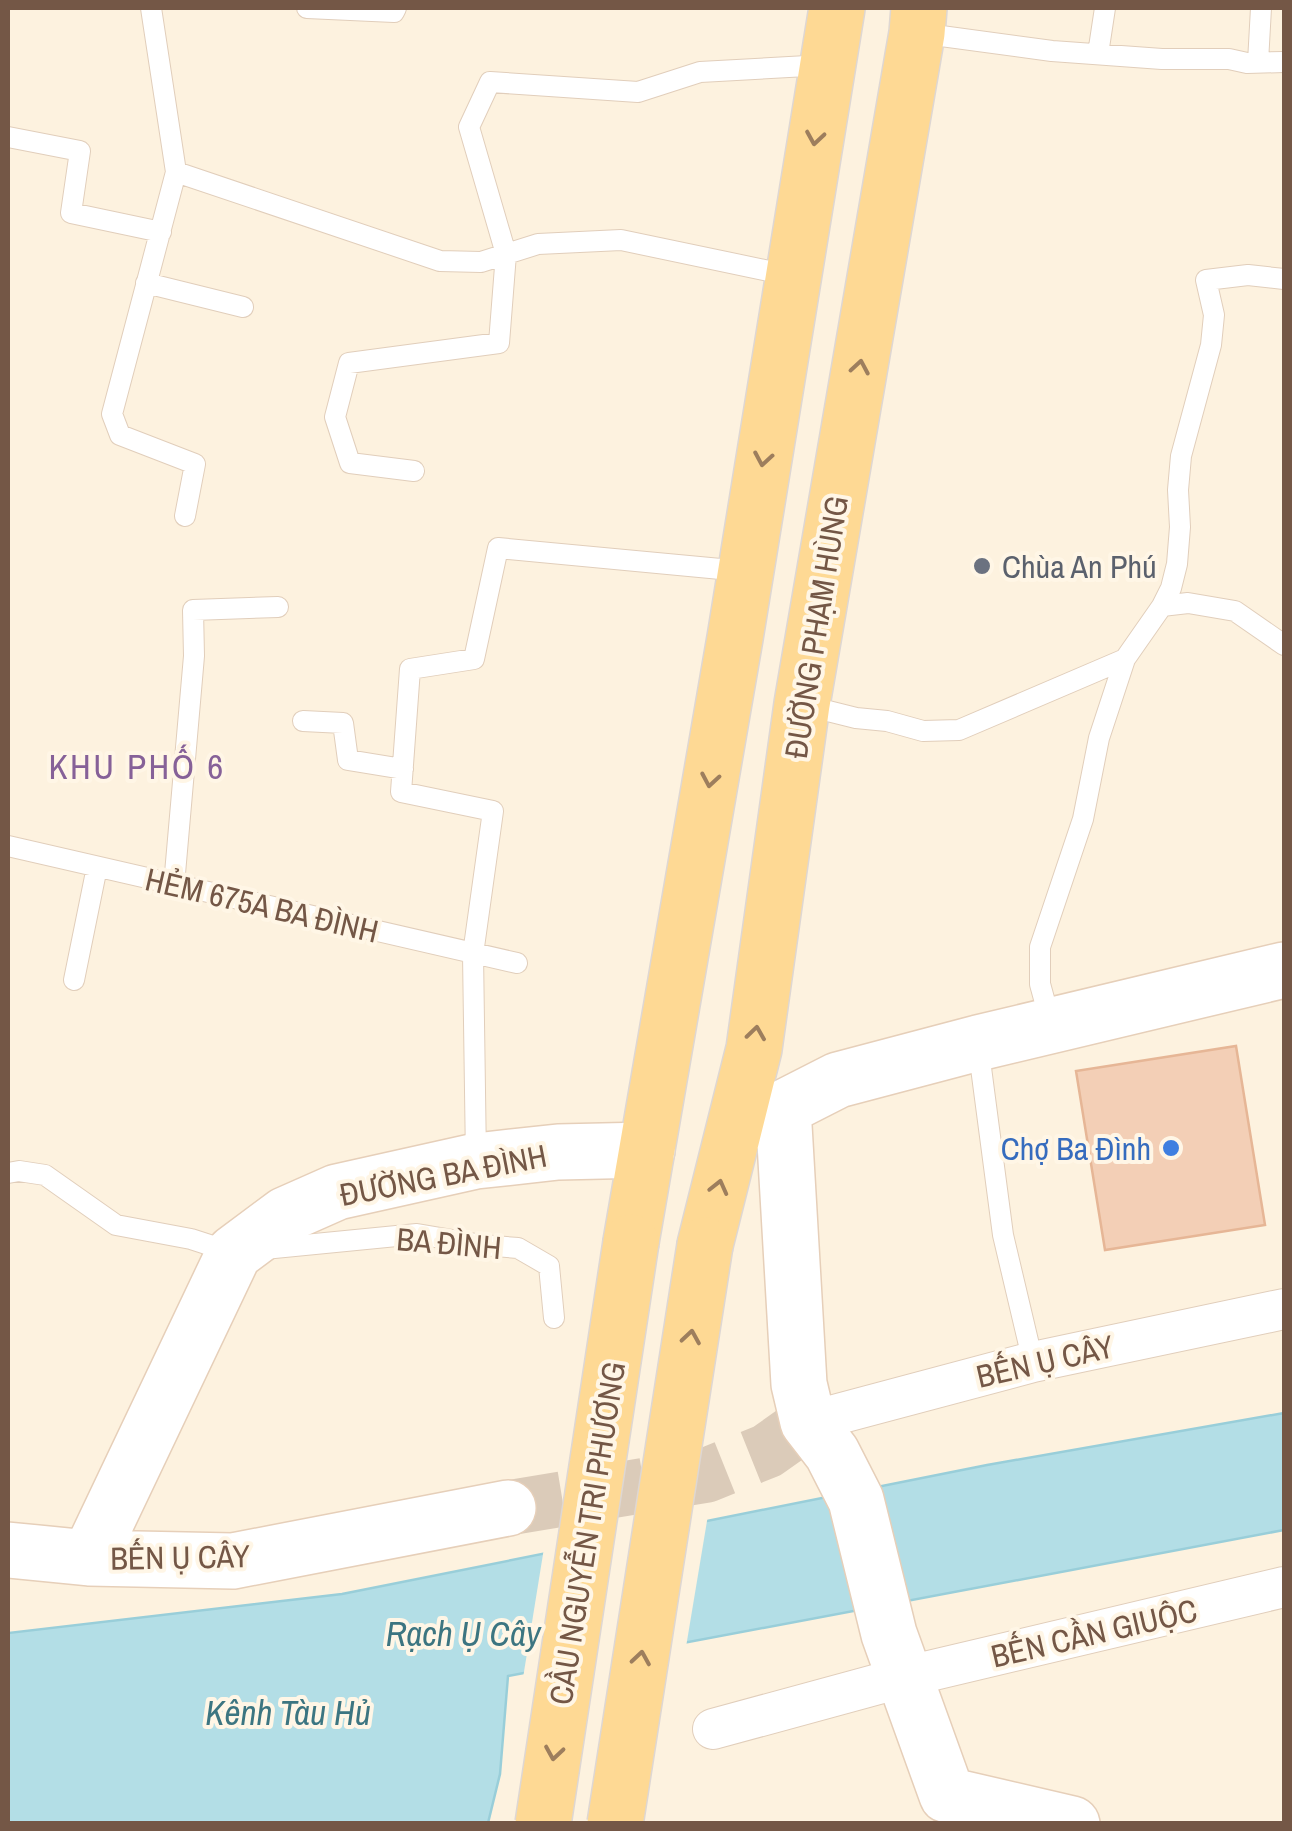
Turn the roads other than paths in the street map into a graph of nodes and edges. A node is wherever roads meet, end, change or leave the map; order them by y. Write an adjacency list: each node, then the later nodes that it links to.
1 (151, 8): 13 (lane)
2 (308, 8): 3 (lane)
3 (396, 8)
4 (837, 8): 11 (main road)
5 (1104, 8): 8 (lane)
6 (1260, 8): 9 (lane)
7 (918, 20): 8 (lane); 27 (main road, ĐƯỜNG PHẠM HÙNG, one-way to 7)
8 (1098, 54): 9 (lane)
9 (1258, 62): 10 (lane)
10 (1284, 62)
11 (827, 65): 15 (lane); 16 (main road, one-way to 16)
12 (8, 137): 14 (lane)
13 (176, 172): 14 (lane); 15 (lane)
14 (160, 232): 18 (lane)
15 (506, 254): 16 (lane); 20 (lane)
16 (794, 276): 22 (main road, one-way to 22)
17 (1284, 279): 23 (lane)
18 (146, 283): 19 (lane); 21 (lane)
19 (243, 307)
20 (414, 471)
21 (185, 516)
22 (744, 571): 29 (lane); 41 (main road, one-way to 41)
23 (1162, 606): 25 (lane); 26 (lane)
24 (278, 608): 32 (lane)
25 (1284, 645)
26 (1125, 660): 27 (lane); 37 (lane)
27 (802, 704): 40 (main road, ĐƯỜNG PHẠM HÙNG, one-way to 27)
28 (303, 721): 29 (lane)
29 (403, 768): 33 (lane)
30 (8, 846): 31 (lane, HẺM 675A BA ĐÌNH)
31 (98, 867): 32 (lane, HẺM 675A BA ĐÌNH); 36 (lane)
32 (174, 885): 33 (lane, HẺM 675A BA ĐÌNH)
33 (473, 954): 34 (lane, HẺM 675A BA ĐÌNH); 42 (lane)
34 (517, 964)
35 (1282, 976): 37 (street)
36 (74, 980)
37 (1042, 1029): 38 (street)
38 (978, 1043): 39 (street); 47 (lane)
39 (784, 1108): 40 (street); 48 (street)
40 (734, 1128): 56 (main road, ĐƯỜNG PHẠM HÙNG, one-way to 40, bridge)
41 (647, 1150): 42 (street, ĐƯỜNG BA ĐÌNH); 55 (main road, CẦU NGUYỄN TRI PHƯƠNG, one-way to 55, bridge)
42 (476, 1162): 44 (street, ĐƯỜNG BA ĐÌNH)
43 (8, 1173): 44 (lane)
44 (234, 1253): 46 (lane, BA ĐÌNH); 51 (street, ĐƯỜNG BA ĐÌNH)
45 (1284, 1309): 47 (street, BẾN Ụ CÂY)
46 (554, 1318)
47 (1034, 1362): 48 (street, BẾN Ụ CÂY)
48 (808, 1422): 53 (street)
49 (508, 1508): 51 (street, BẾN Ụ CÂY)
50 (8, 1550): 51 (street, BẾN Ụ CÂY)
51 (88, 1558)
52 (1284, 1588): 53 (street, BẾN CẦN GIUỘC)
53 (896, 1656): 54 (street, BẾN CẦN GIUỘC); 57 (street)
54 (714, 1729)
55 (543, 1824)
56 (615, 1824)
57 (1072, 1824)

